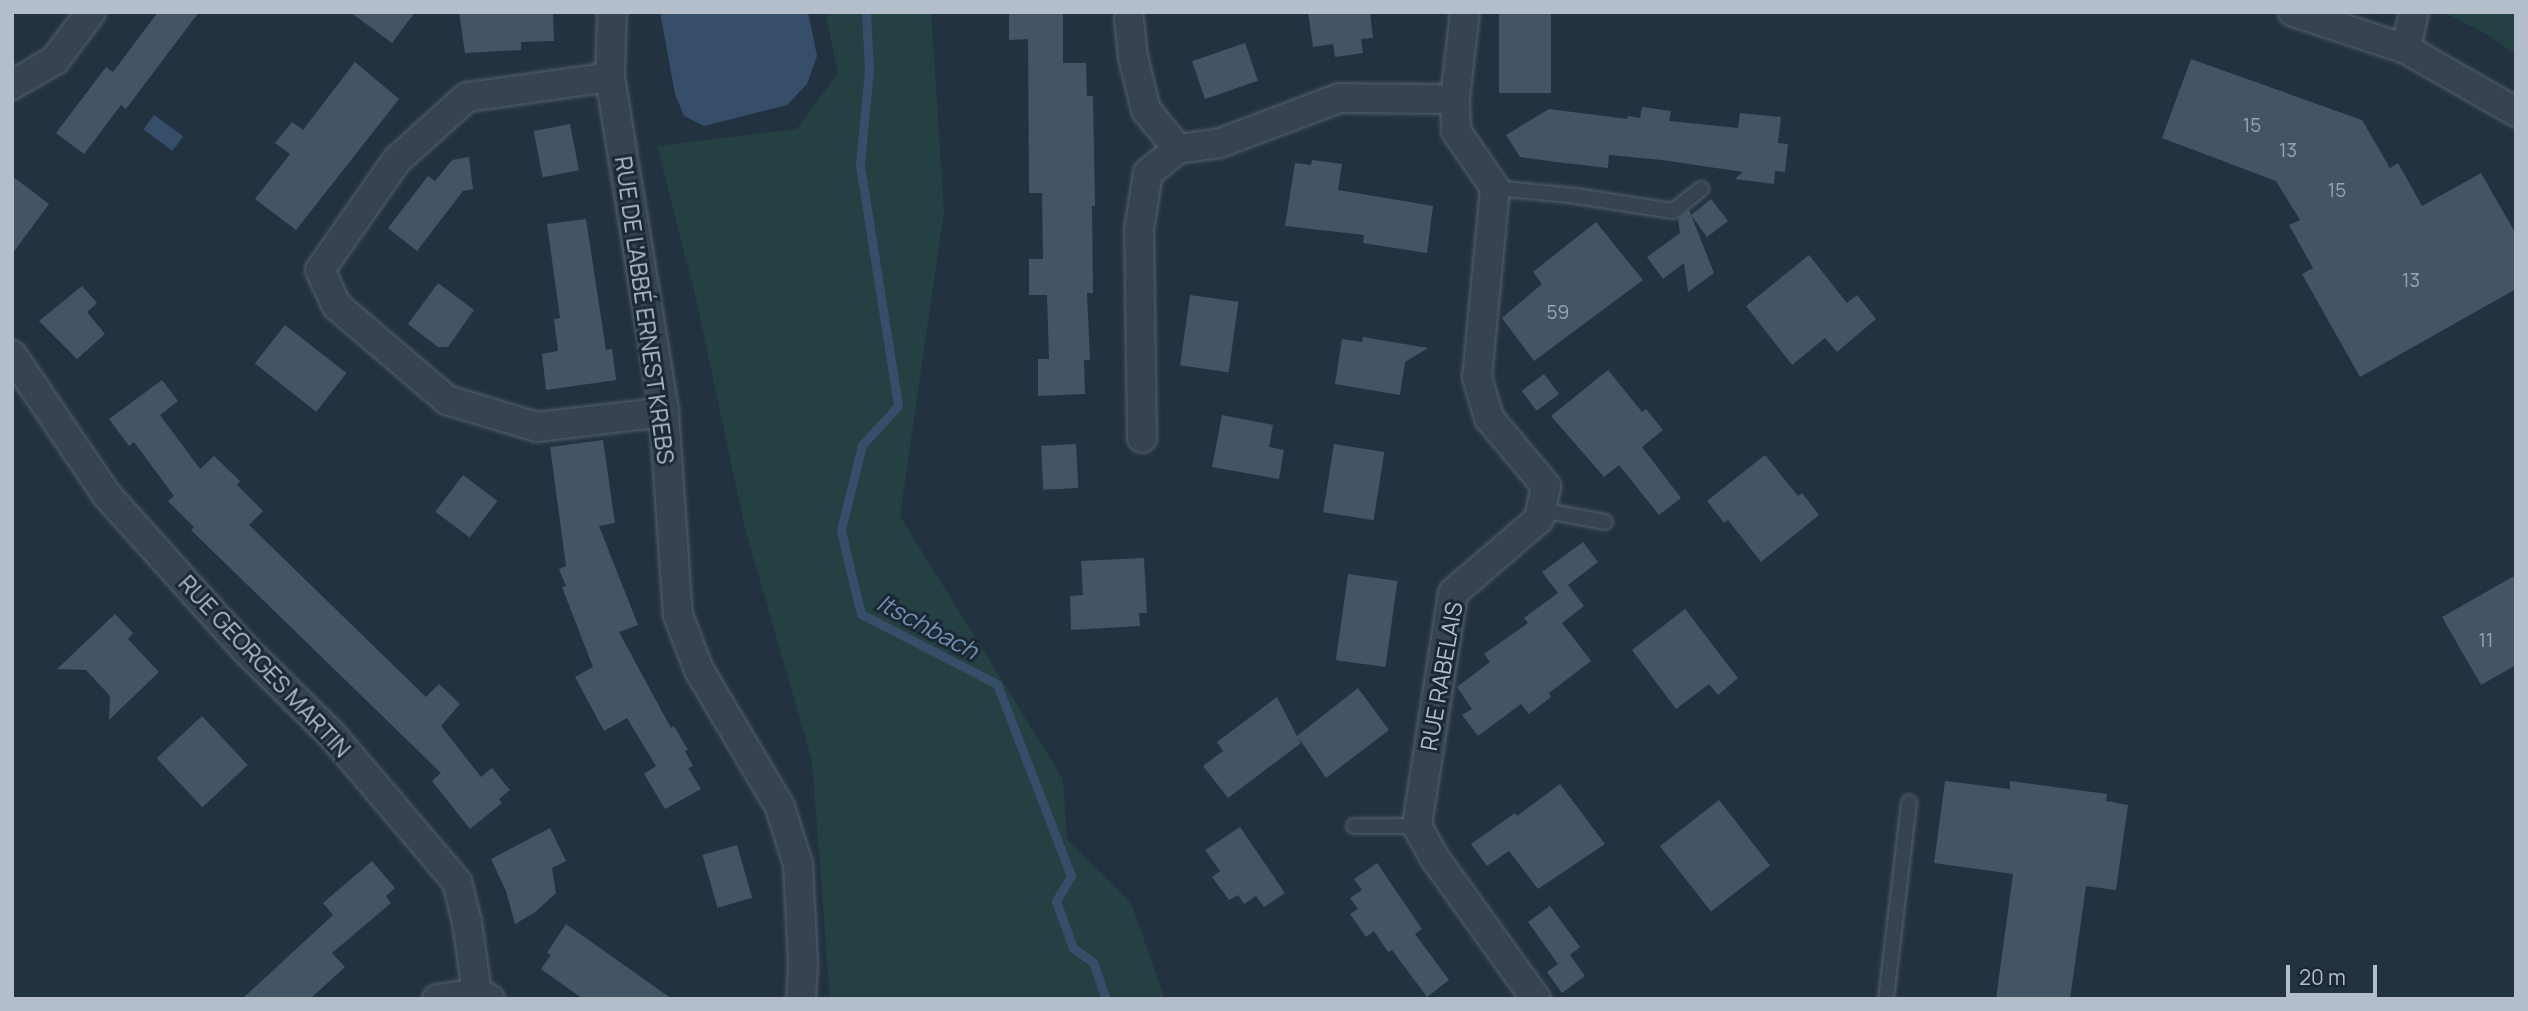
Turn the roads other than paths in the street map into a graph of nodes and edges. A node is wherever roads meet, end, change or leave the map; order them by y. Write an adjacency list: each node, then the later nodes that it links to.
1 (91, 12): 9 (street)
2 (612, 12): 8 (street, RUE DE L'ABBÉ ERNEST KREBS)
3 (1465, 12): 10 (street)
4 (2293, 12): 7 (street)
5 (2414, 12): 7 (street)
6 (1129, 19): 12 (street)
7 (2406, 48): 11 (street)
8 (610, 77): 16 (street, RUE DE L'ABBÉ ERNEST KREBS); 16 (street)
9 (12, 85)
10 (1455, 99): 12 (street); 13 (street)
11 (2516, 113)
12 (1178, 149): 17 (street)
13 (1495, 188): 14 (lane); 18 (street)
14 (1701, 189)
15 (12, 355): 23 (street, RUE GEORGES MARTIN)
16 (664, 412): 25 (street, RUE DE L'ABBÉ ERNEST KREBS)
17 (1142, 438)
18 (1541, 510): 19 (lane); 22 (street, RUE RABELAIS)
19 (1605, 522)
20 (1909, 802): 27 (lane)
21 (1354, 825): 22 (lane)
22 (1417, 826): 26 (street)
23 (483, 996): 24 (street)
24 (437, 999)
25 (801, 999)
26 (1536, 999)
27 (1885, 999)

